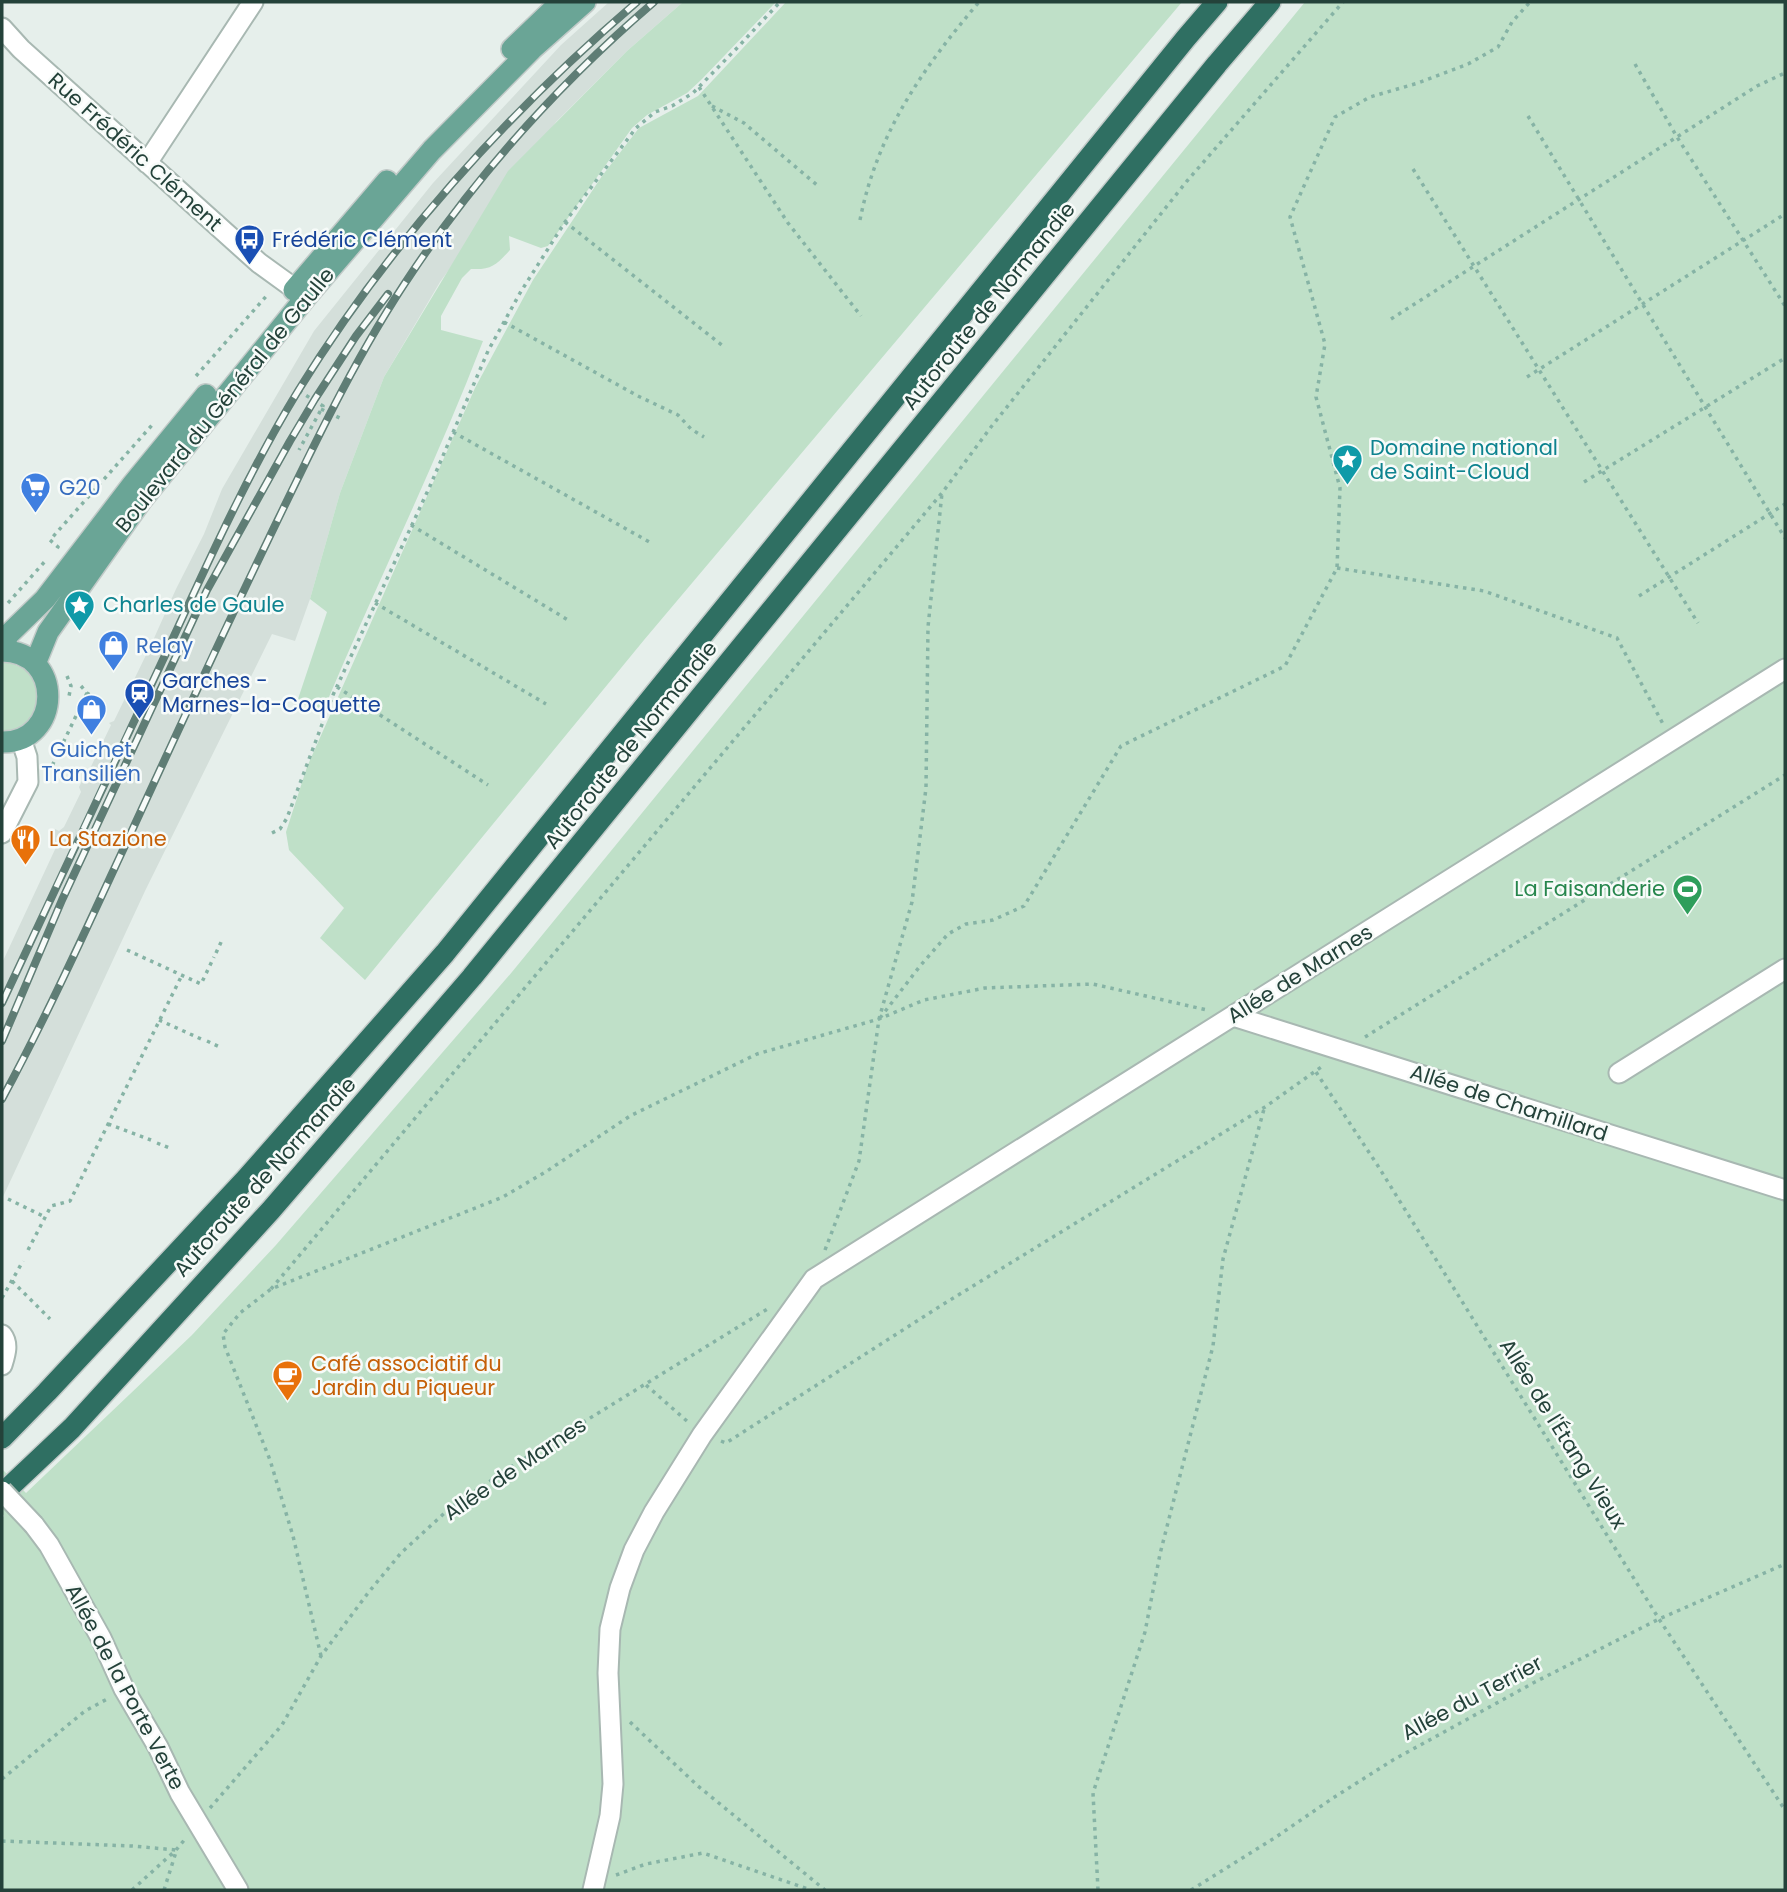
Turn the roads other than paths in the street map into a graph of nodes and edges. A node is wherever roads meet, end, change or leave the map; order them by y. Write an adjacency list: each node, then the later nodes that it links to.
1 (253, 2): 7 (street)
2 (561, 2): 8 (main road, Boulevard du Général de Gaulle)
3 (585, 2): 8 (main road, Boulevard du Général de Gaulle)
4 (1217, 2): 21 (highway, Autoroute de Normandie)
5 (1270, 2): 22 (highway, Autoroute de Normandie)
6 (4, 36): 7 (street, Rue Frédéric Clément)
7 (148, 163): 8 (street, Rue Frédéric Clément)
8 (300, 293): 9 (main road, Boulevard du Général de Gaulle); 11 (main road, Boulevard du Général de Gaulle)
9 (2, 646)
10 (2, 651): 11 (main road)
11 (34, 663): 13 (main road)
12 (1785, 669): 16 (street, Allée de Marnes)
13 (11, 740): 14 (street)
14 (2, 833)
15 (1785, 969): 17 (street)
16 (1233, 1016): 18 (street, Allée de Chamillard); 23 (street, Allée de Marnes)
17 (1619, 1073)
18 (1785, 1189)
19 (2, 1335): 20 (street)
20 (2, 1365)
21 (2, 1438)
22 (2, 1493): 24 (street, Allée de la Porte Verte, bridge)
23 (594, 1887)
24 (238, 1890)

